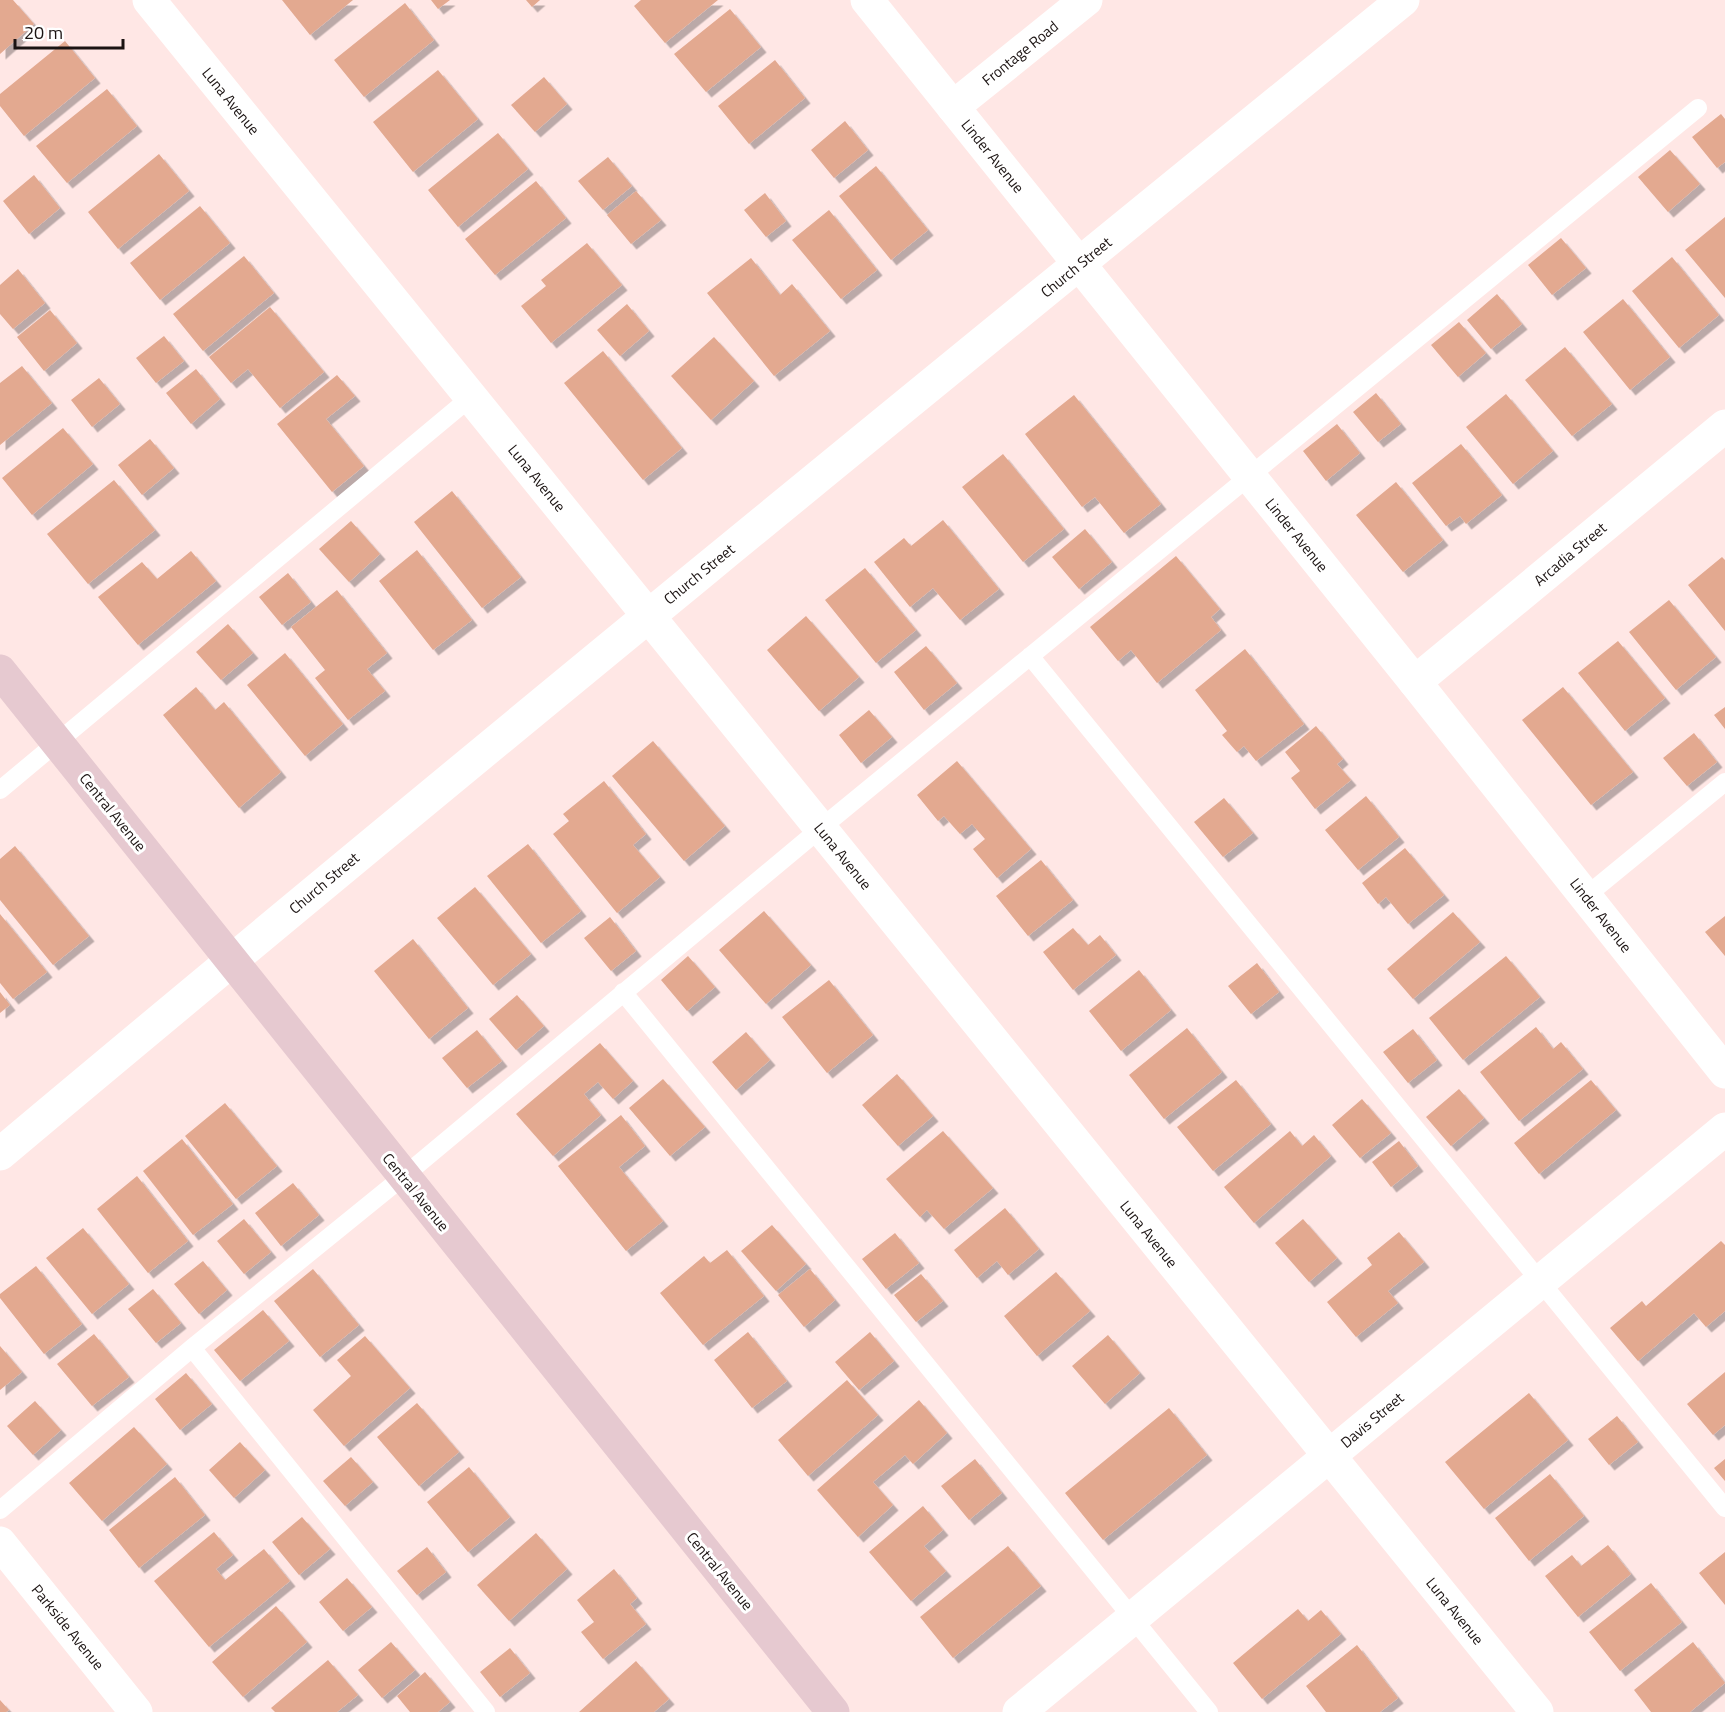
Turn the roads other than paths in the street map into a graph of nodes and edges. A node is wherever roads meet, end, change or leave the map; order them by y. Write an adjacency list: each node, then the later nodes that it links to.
1 (149, 0): 8 (street, Luna Avenue)
2 (867, 0): 5 (street, Linder Avenue)
3 (1086, 0): 5 (street, Frontage Road)
4 (1403, 0): 7 (street, Church Street)
5 (954, 107): 7 (street, Linder Avenue)
6 (1698, 108): 10 (lane)
7 (1079, 264): 10 (street, Linder Avenue); 11 (street, Church Street)
8 (471, 397): 11 (street, Luna Avenue); 15 (lane)
9 (1725, 426): 14 (street, Arcadia Street)
10 (1249, 475): 12 (lane); 14 (street, Linder Avenue)
11 (648, 616): 18 (street, Luna Avenue); 20 (street, Church Street)
12 (1030, 656): 18 (lane); 26 (lane)
13 (0, 671): 15 (main road, Central Avenue)
14 (1415, 682): 19 (street, Linder Avenue)
15 (56, 742): 17 (lane); 20 (main road, Central Avenue)
16 (1725, 782): 19 (lane)
17 (0, 790)
18 (821, 828): 21 (lane); 28 (street, Luna Avenue)
19 (1586, 896): 22 (street, Linder Avenue)
20 (231, 960): 24 (street, Church Street); 25 (main road, Central Avenue)
21 (623, 992): 25 (lane); 32 (lane)
22 (1725, 1072)
23 (1725, 1129): 26 (street, Davis Street)
24 (0, 1154)
25 (404, 1176): 27 (lane); 35 (main road, Central Avenue)
26 (1541, 1281): 28 (street, Davis Street); 29 (lane)
27 (192, 1348): 30 (lane); 34 (lane)
28 (1329, 1456): 32 (street, Davis Street); 38 (street, Luna Avenue)
29 (1725, 1508)
30 (0, 1510)
31 (0, 1543): 33 (street, Parkside Avenue)
32 (1133, 1618): 36 (street, Davis Street); 37 (lane)
33 (136, 1712)
34 (486, 1712)
35 (833, 1712)
36 (1019, 1712)
37 (1209, 1712)
38 (1537, 1712)

